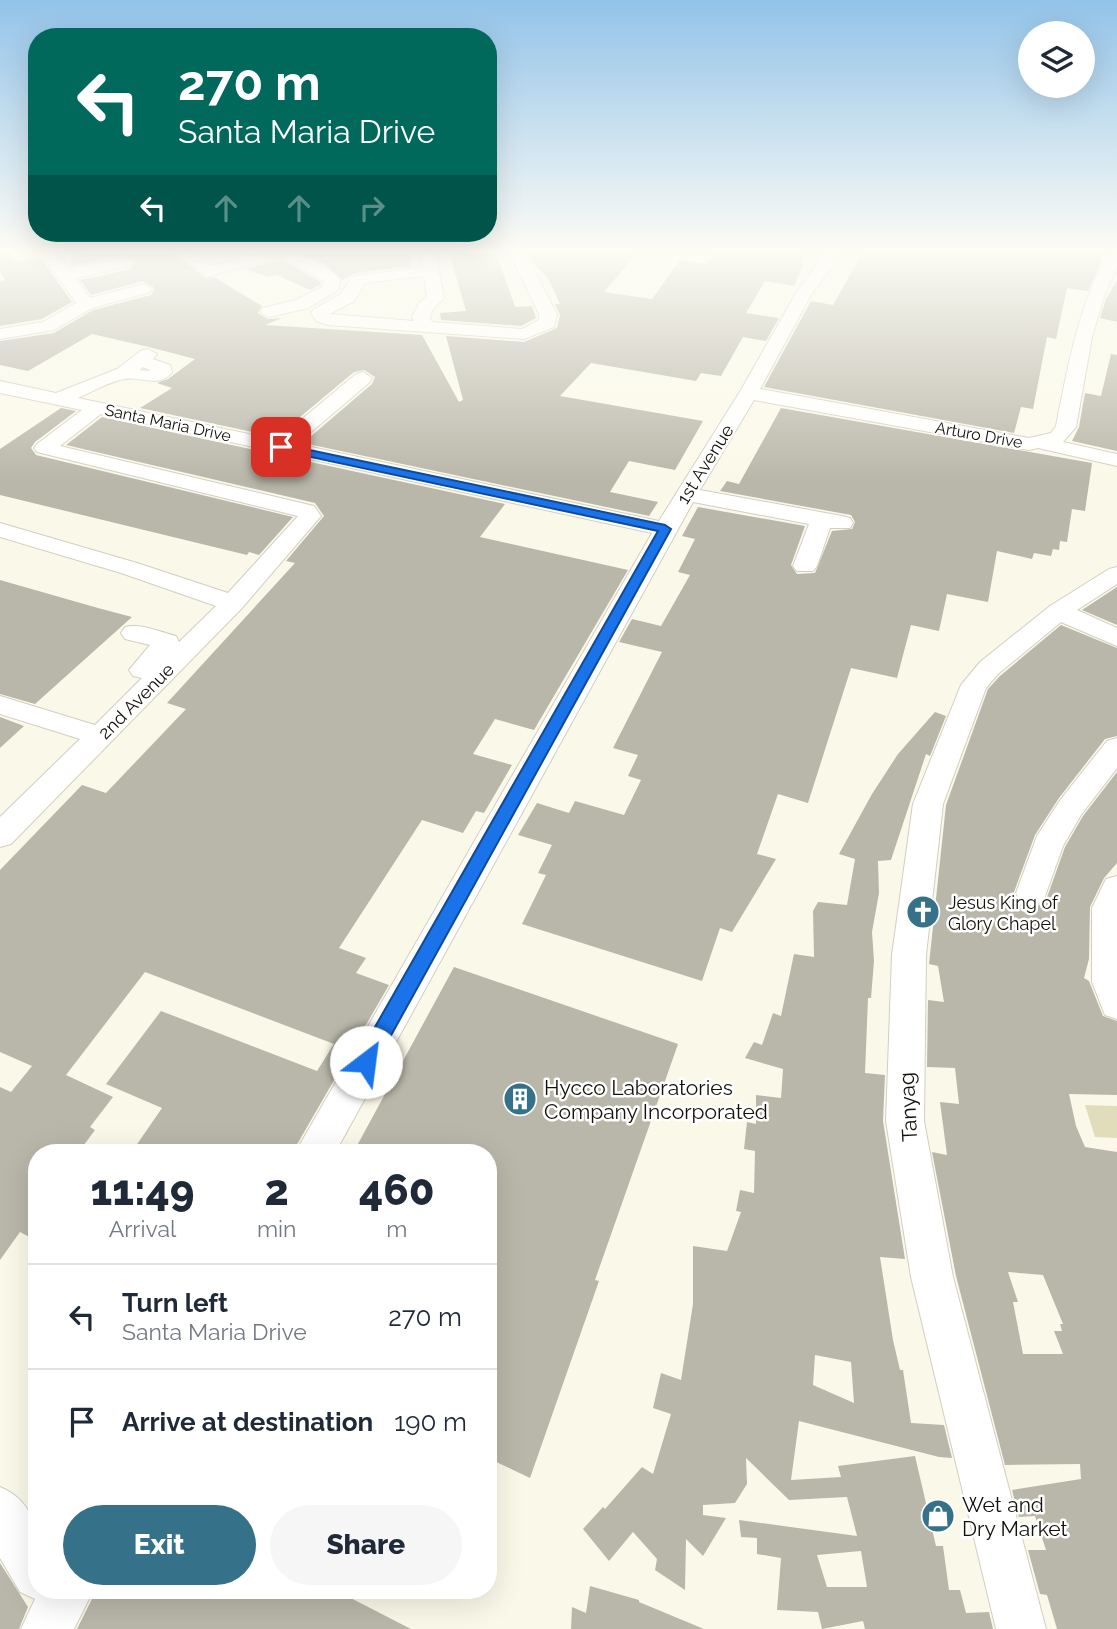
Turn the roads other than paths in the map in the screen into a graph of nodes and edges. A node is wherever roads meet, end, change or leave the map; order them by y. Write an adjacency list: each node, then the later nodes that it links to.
1 (439, 328): 2 (street)
2 (541, 328)
3 (784, 328): 8 (street, 1st Avenue)
4 (1088, 328): 11 (street, Arturo Drive)
5 (144, 357): 9 (street)
6 (363, 378): 12 (street)
7 (0, 387): 9 (street, Santa Maria Drive)
8 (748, 393): 11 (street, Arturo Drive); 14 (street, 1st Avenue)
9 (58, 400): 10 (street, Santa Maria Drive)
10 (97, 408): 12 (street, Santa Maria Drive); 19 (street, 2nd Avenue)
11 (1042, 443): 13 (street)
12 (281, 447): 15 (street, Santa Maria Drive)
13 (1117, 460)
14 (686, 495): 15 (street, 1st Avenue); 17 (street)
15 (665, 529): 31 (street, 1st Avenue)
16 (0, 530): 19 (street)
17 (805, 566)
18 (1117, 574): 20 (street, Tanyag)
19 (233, 603): 25 (street, 2nd Avenue)
20 (1055, 614): 22 (street); 34 (street, Tanyag)
21 (134, 633): 24 (street)
22 (1117, 638)
23 (0, 705): 25 (street)
24 (103, 705)
25 (100, 736): 27 (street, 2nd Avenue)
26 (1117, 748): 29 (street)
27 (0, 836)
28 (1117, 888): 30 (street)
29 (1032, 893)
30 (1117, 1004)
31 (319, 1144)
32 (0, 1511): 33 (street)
33 (28, 1559)
34 (1021, 1629)

